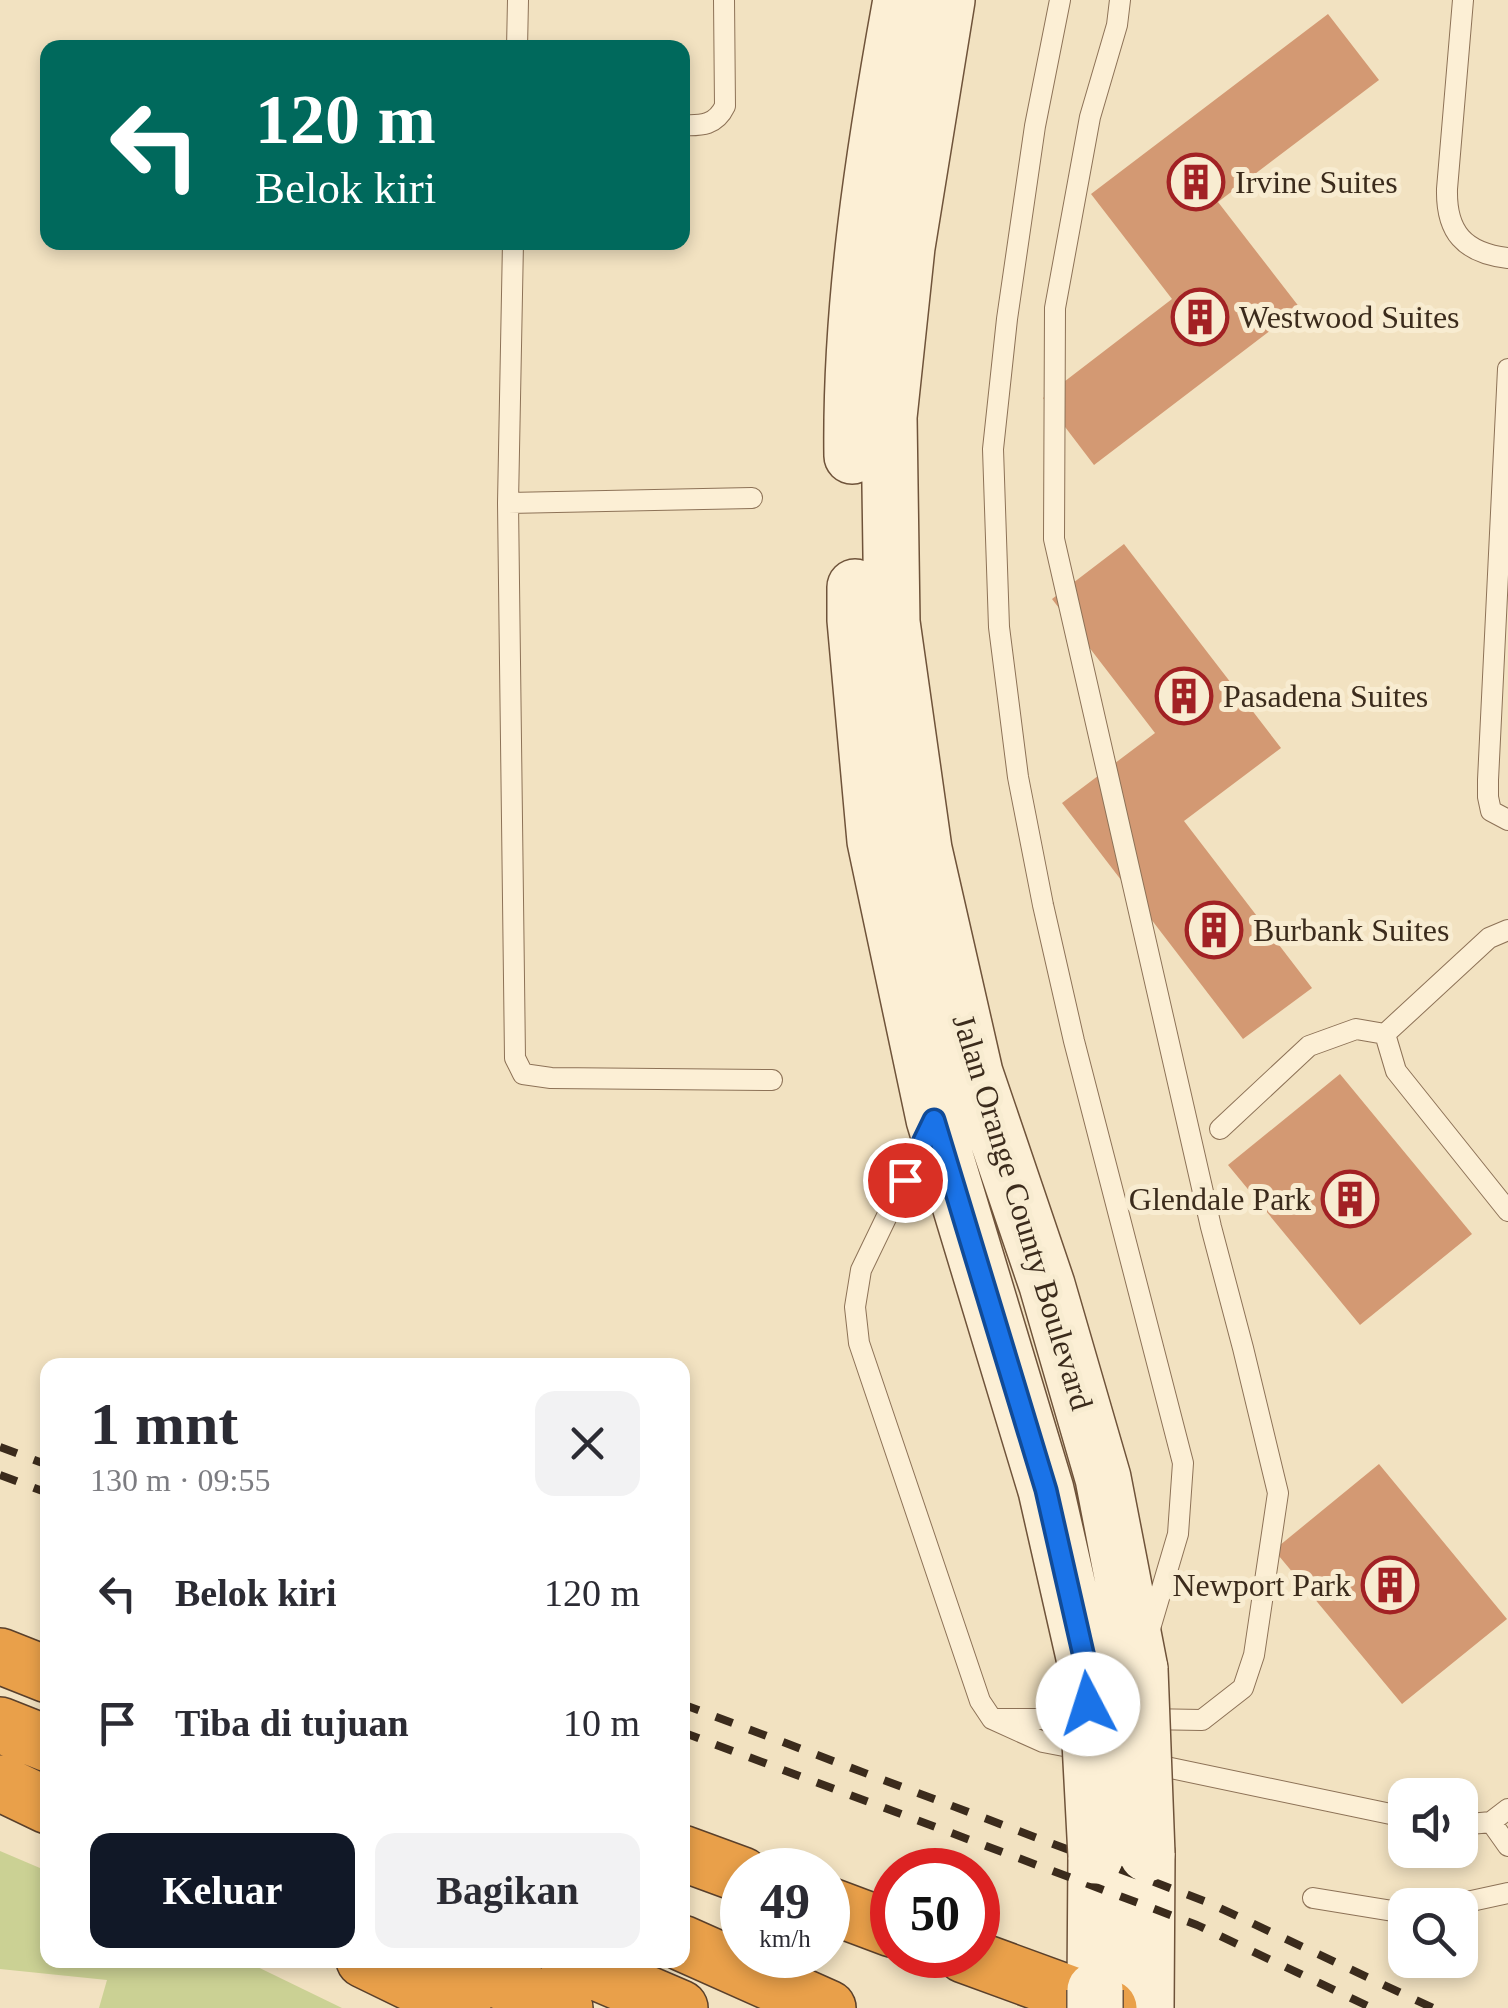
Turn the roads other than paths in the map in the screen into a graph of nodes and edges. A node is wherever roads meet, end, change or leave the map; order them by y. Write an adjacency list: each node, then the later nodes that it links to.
1 (518, 0): 8 (lane)
2 (724, 0): 9 (lane)
3 (901, 0): 19 (main road, Jalan Orange County Boulevard)
4 (948, 0): 26 (main road, Jalan Orange County Boulevard)
5 (1060, 0): 26 (lane)
6 (1120, 0): 26 (lane)
7 (1463, 0): 11 (lane)
8 (517, 40)
9 (690, 125)
10 (513, 250): 14 (lane)
11 (1508, 258)
12 (1508, 369): 15 (lane)
13 (752, 498): 14 (lane)
14 (508, 503): 18 (lane)
15 (1508, 820)
16 (1508, 930): 17 (lane)
17 (1385, 1034): 20 (lane); 21 (lane)
18 (772, 1080)
19 (934, 1120): 27 (lane); 37 (main road, Jalan Orange County Boulevard, bridge)
20 (1220, 1129)
21 (1508, 1211)
22 (0, 1656): 24 (highway)
23 (0, 1666): 25 (highway)
24 (40, 1671)
25 (40, 1682)
26 (1128, 1693): 27 (lane); 37 (main road, Jalan Orange County Boulevard, bridge)
27 (992, 1719): 34 (lane)
28 (0, 1725): 29 (highway)
29 (40, 1741)
30 (0, 1774): 32 (highway)
31 (0, 1783): 33 (highway)
32 (40, 1791)
33 (40, 1802)
34 (1388, 1813)
35 (1500, 1815): 36 (lane)
36 (1508, 1846)
37 (1122, 1855): 50 (main road, Jalan Orange County Boulevard)
38 (690, 1856): 39 (highway)
39 (720, 1866)
40 (1508, 1893): 42 (lane)
41 (1314, 1898): 43 (lane)
42 (1478, 1900)
43 (1388, 1910)
44 (690, 1947): 55 (highway)
45 (690, 1957): 54 (highway)
46 (1000, 1966): 50 (highway)
47 (380, 1968): 51 (highway)
48 (468, 1968): 52 (highway)
49 (587, 1968): 53 (highway)
50 (1118, 2003)
51 (463, 2008)
52 (565, 2008)
53 (680, 2008)
54 (808, 2008)
55 (828, 2008)

